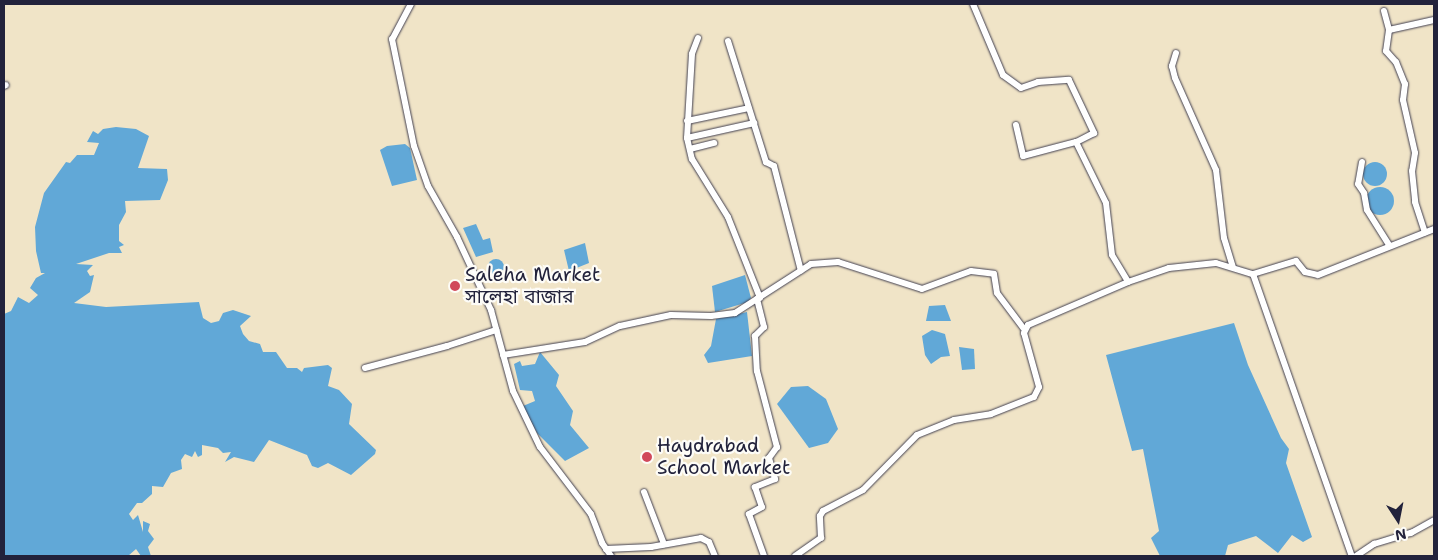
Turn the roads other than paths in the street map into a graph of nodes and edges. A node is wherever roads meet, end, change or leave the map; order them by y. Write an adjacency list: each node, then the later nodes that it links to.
1 (411, 4): 27 (street)
2 (973, 4): 14 (street)
3 (1384, 11): 5 (street)
4 (1434, 20): 5 (street)
5 (1389, 30): 19 (street)
6 (698, 38): 10 (street)
7 (728, 41): 9 (street)
8 (1176, 53): 21 (street)
9 (749, 108): 10 (street); 11 (street)
10 (687, 121): 13 (street)
11 (754, 123): 13 (street); 22 (street)
12 (1016, 125): 14 (street)
13 (687, 138): 16 (street)
14 (1076, 142): 24 (street)
15 (714, 143): 16 (street)
16 (690, 149): 25 (street)
17 (1362, 162): 20 (street)
18 (1434, 229): 19 (street)
19 (1425, 232): 20 (street)
20 (1388, 245): 23 (street)
21 (1233, 267): 23 (street); 24 (street)
22 (801, 271): 25 (street); 26 (street)
23 (1253, 274): 38 (street)
24 (1128, 282): 26 (street)
25 (758, 298): 28 (street); 36 (street)
26 (1024, 329): 37 (street)
27 (496, 330): 28 (street); 29 (street)
28 (503, 355): 33 (street)
29 (365, 368)
30 (644, 492): 32 (street)
31 (1434, 520): 39 (street)
32 (664, 544): 33 (street); 35 (street)
33 (606, 549): 34 (street)
34 (612, 556)
35 (715, 556)
36 (764, 556)
37 (795, 556)
38 (1352, 556)
39 (1356, 556)

